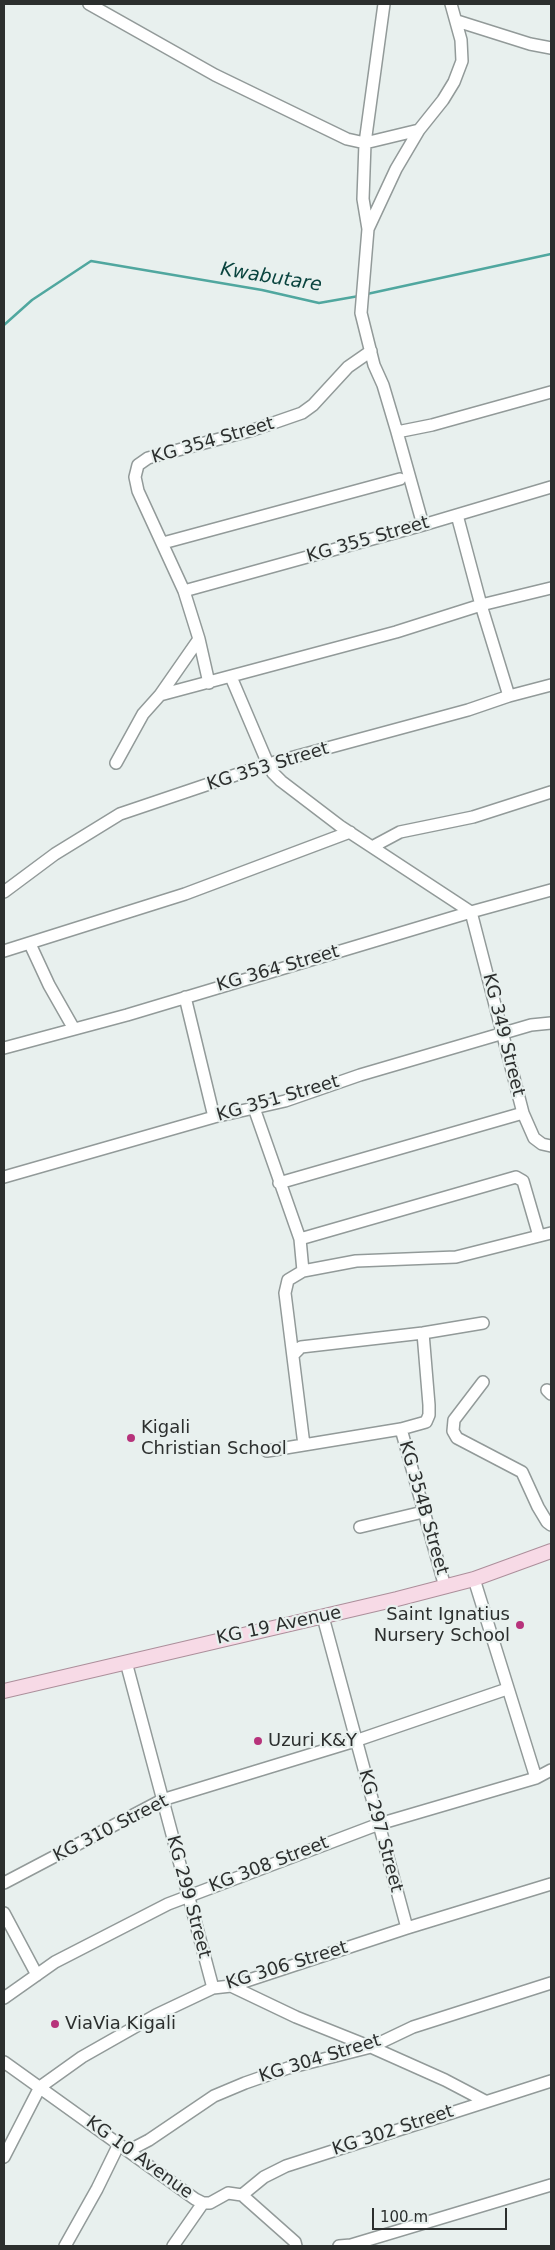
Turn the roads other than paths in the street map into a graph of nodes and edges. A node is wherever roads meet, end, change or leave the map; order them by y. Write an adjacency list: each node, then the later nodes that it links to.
1 (89, 4): 7 (street)
2 (384, 4): 7 (street)
3 (449, 4): 4 (street)
4 (457, 21): 5 (street); 6 (street)
5 (551, 48)
6 (419, 130): 7 (street); 8 (street)
7 (365, 143): 8 (street)
8 (368, 228): 9 (street)
9 (371, 351): 11 (street); 16 (street, KG 354 Street)
10 (551, 392): 11 (street)
11 (397, 432): 15 (street)
12 (400, 479): 16 (street)
13 (551, 487): 14 (street, KG 355 Street)
14 (457, 515): 15 (street, KG 355 Street); 19 (street)
15 (423, 525): 18 (street, KG 355 Street)
16 (162, 542): 18 (street, KG 354 Street)
17 (551, 588): 19 (street)
18 (184, 591): 20 (street, KG 354 Street)
19 (481, 605): 21 (street); 25 (street)
20 (199, 639): 22 (street, KG 354 Street); 24 (street)
21 (230, 677): 22 (street); 27 (street)
22 (209, 683): 24 (street)
23 (551, 685): 25 (street, KG 353 Street)
24 (160, 694): 26 (street)
25 (509, 696): 27 (street, KG 353 Street)
26 (116, 763)
27 (268, 764): 29 (street); 32 (street, KG 353 Street)
28 (551, 792): 30 (street)
29 (350, 832): 30 (street); 34 (street)
30 (372, 847): 33 (street)
31 (551, 890): 33 (street, KG 364 Street)
32 (4, 892)
33 (471, 912): 36 (street, KG 364 Street); 39 (street, KG 349 Street)
34 (30, 944): 35 (street); 38 (street)
35 (4, 951)
36 (185, 997): 38 (street, KG 364 Street); 43 (street)
37 (551, 1023): 39 (street, KG 351 Street)
38 (74, 1029): 40 (street, KG 364 Street)
39 (503, 1034): 41 (street, KG 351 Street); 42 (street, KG 349 Street)
40 (4, 1048)
41 (254, 1108): 43 (street, KG 351 Street); 46 (street)
42 (523, 1113): 44 (street, KG 349 Street); 46 (street)
43 (214, 1118): 45 (street, KG 351 Street)
44 (551, 1146)
45 (4, 1177)
46 (280, 1182): 49 (street)
47 (551, 1232): 48 (street)
48 (539, 1236): 49 (street); 50 (street)
49 (300, 1240): 50 (street)
50 (303, 1271): 53 (street)
51 (483, 1323): 52 (street)
52 (423, 1333): 53 (street); 55 (street)
53 (294, 1354): 56 (street)
54 (483, 1382): 59 (street)
55 (402, 1429): 56 (street); 58 (street, KG 354B Street)
56 (304, 1445): 57 (street)
57 (266, 1451)
58 (423, 1512): 60 (street); 63 (street, KG 354B Street)
59 (551, 1525)
60 (360, 1527)
61 (551, 1551): 62 (main road, KG 19 Avenue)
62 (474, 1579): 63 (main road, KG 19 Avenue); 66 (street)
63 (446, 1587): 64 (main road, KG 19 Avenue)
64 (323, 1617): 65 (main road, KG 19 Avenue); 68 (street, KG 297 Street)
65 (126, 1662): 67 (main road, KG 19 Avenue); 71 (street, KG 299 Street)
66 (507, 1689): 68 (street, KG 310 Street); 70 (street)
67 (4, 1692)
68 (355, 1741): 71 (street, KG 310 Street); 72 (street, KG 297 Street)
69 (551, 1770): 70 (street, KG 308 Street)
70 (536, 1778): 72 (street, KG 308 Street)
71 (162, 1800): 73 (street, KG 310 Street); 75 (street, KG 299 Street)
72 (379, 1824): 75 (street, KG 308 Street); 77 (street, KG 297 Street)
73 (4, 1883)
74 (551, 1884): 77 (street, KG 306 Street)
75 (188, 1896): 78 (street, KG 308 Street); 81 (street, KG 299 Street)
76 (4, 1913): 78 (street)
77 (406, 1928): 80 (street, KG 306 Street)
78 (37, 1975): 82 (street, KG 308 Street)
79 (551, 1983): 83 (street, KG 304 Street)
80 (231, 1986): 81 (street, KG 306 Street); 83 (street)
81 (213, 1988): 86 (street, KG 306 Street)
82 (4, 1998)
83 (371, 2047): 87 (street); 88 (street, KG 304 Street)
84 (4, 2062): 86 (street, KG 10 Avenue)
85 (551, 2081): 87 (street, KG 302 Street)
86 (40, 2087): 88 (street, KG 10 Avenue); 89 (street)
87 (485, 2101): 91 (street, KG 302 Street)
88 (124, 2147): 92 (street, KG 10 Avenue); 93 (street)
89 (4, 2157)
90 (551, 2185): 97 (street)
91 (242, 2194): 92 (street, KG 10 Avenue); 95 (street)
92 (203, 2203): 94 (street)
93 (64, 2246)
94 (173, 2246)
95 (296, 2246)
96 (339, 2246): 97 (street)
97 (352, 2246)

